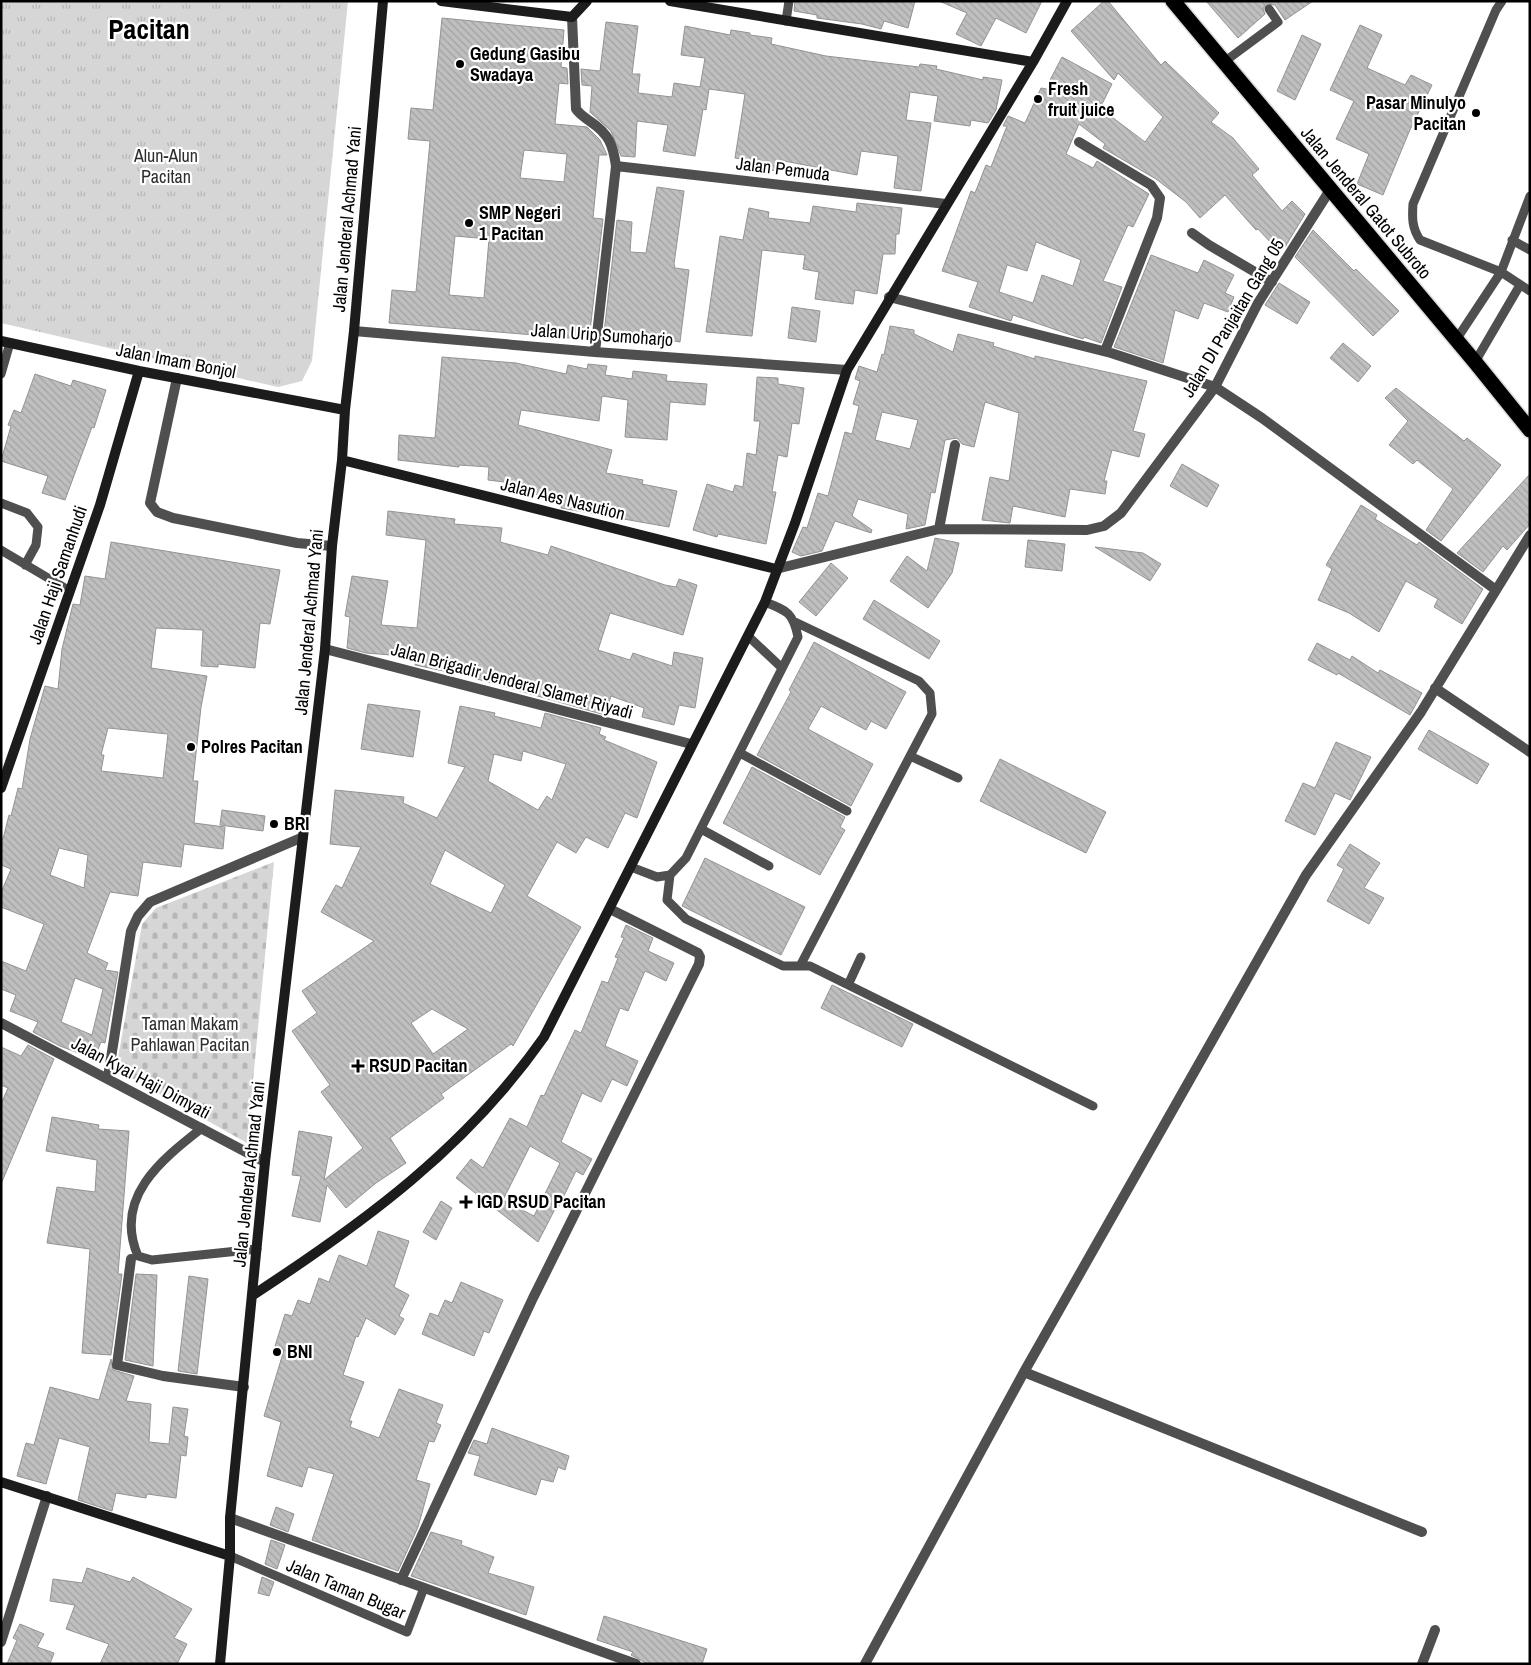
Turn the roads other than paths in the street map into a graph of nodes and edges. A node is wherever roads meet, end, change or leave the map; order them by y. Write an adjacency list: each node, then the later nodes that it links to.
1 (383, 1): 27 (street, Jalan Jenderal Achmad Yani)
2 (440, 1): 10 (street)
3 (586, 1): 10 (street)
4 (670, 1): 11 (street)
5 (789, 1): 11 (lane)
6 (1067, 1): 12 (street)
7 (1173, 1): 13 (highway, Jalan Jenderal Gatot Subroto)
8 (1502, 1): 22 (lane)
9 (1269, 9): 13 (lane)
10 (572, 17): 15 (street)
11 (786, 21): 12 (street)
12 (1033, 62): 18 (street)
13 (1224, 62): 16 (highway, Jalan Jenderal Gatot Subroto)
14 (1079, 142): 30 (street)
15 (616, 166): 18 (street, Jalan Pemuda); 31 (street)
16 (1330, 190): 23 (street, Jalan DI Panjaitan Gang 05); 28 (highway, Jalan Jenderal Gatot Subroto)
17 (1530, 196): 20 (lane)
18 (946, 204): 26 (street)
19 (1192, 233): 23 (street)
20 (1512, 240): 21 (lane); 22 (lane)
21 (1530, 250)
22 (1500, 272): 24 (lane); 28 (lane)
23 (1272, 282): 37 (street, Jalan DI Panjaitan Gang 05)
24 (1520, 285): 25 (lane); 32 (lane)
25 (1530, 291)
26 (889, 297): 30 (street); 33 (street)
27 (354, 331): 31 (street, Jalan Urip Sumoharjo); 38 (street, Jalan Jenderal Achmad Yani)
28 (1456, 340): 32 (highway, Jalan Jenderal Gatot Subroto)
29 (6, 342): 34 (street, Jalan Imam Bonjol); 35 (lane)
30 (1105, 351): 37 (street)
31 (595, 352): 33 (street, Jalan Urip Sumoharjo)
32 (1476, 362): 39 (highway, Jalan Jenderal Gatot Subroto)
33 (847, 370): 48 (street)
34 (139, 371): 36 (street, Jalan Imam Bonjol); 50 (street, Jalan Haji Samanhudi)
35 (1, 374)
36 (177, 378): 38 (street, Jalan Imam Bonjol); 45 (street)
37 (1215, 387): 43 (street, Jalan DI Panjaitan Gang 05); 49 (street)
38 (345, 410): 41 (street, Jalan Jenderal Achmad Yani)
39 (1530, 430)
40 (955, 445): 43 (street)
41 (342, 460): 45 (street, Jalan Jenderal Achmad Yani); 48 (street, Jalan Aes Nasution)
42 (1, 503): 47 (lane)
43 (939, 529): 48 (street, Jalan DI Panjaitan Gang 05)
44 (1530, 535): 49 (street)
45 (332, 546): 54 (street, Jalan Jenderal Achmad Yani)
46 (1, 550): 47 (lane)
47 (25, 565): 50 (lane)
48 (776, 569): 51 (street)
49 (1496, 590): 56 (street)
50 (70, 591): 62 (street, Jalan Haji Samanhudi)
51 (766, 602): 52 (lane); 53 (street)
52 (795, 622): 55 (lane); 60 (lane)
53 (748, 636): 55 (lane); 57 (street)
54 (325, 649): 57 (street, Jalan Brigadir Jenderal Slamet Riyadi); 65 (street, Jalan Jenderal Achmad Yani)
55 (782, 668): 59 (lane)
56 (1435, 688): 58 (street); 81 (street)
57 (691, 744): 67 (street)
58 (1530, 752)
59 (740, 753): 63 (lane); 64 (lane)
60 (910, 756): 61 (lane); 71 (lane)
61 (958, 778)
62 (1, 788)
63 (847, 811)
64 (701, 829): 66 (lane); 68 (lane)
65 (303, 837): 74 (street); 77 (street, Jalan Jenderal Achmad Yani)
66 (769, 866)
67 (631, 867): 68 (lane); 69 (street)
68 (670, 876): 71 (lane)
69 (610, 909): 80 (street); 88 (street)
70 (861, 957): 72 (lane)
71 (800, 966): 72 (lane)
72 (848, 985): 75 (lane)
73 (1, 1023): 74 (street, Jalan Kyai Haji Dimyati)
74 (108, 1077): 76 (street, Jalan Kyai Haji Dimyati)
75 (1093, 1106)
76 (202, 1128): 77 (street, Jalan Kyai Haji Dimyati); 78 (lane)
77 (265, 1162): 78 (street, Jalan Jenderal Achmad Yani)
78 (257, 1249): 80 (street, Jalan Jenderal Achmad Yani)
79 (131, 1260): 82 (street)
80 (253, 1295): 82 (street, Jalan Jenderal Achmad Yani)
81 (1024, 1372): 86 (street); 94 (street)
82 (244, 1388): 85 (street, Jalan Jenderal Achmad Yani)
83 (1, 1482): 84 (street)
84 (47, 1496): 87 (street); 91 (street)
85 (230, 1518): 87 (street, Jalan Jenderal Achmad Yani); 88 (street)
86 (1422, 1532)
87 (230, 1556): 89 (lane, Jalan Taman Bugar); 92 (street, Jalan Jenderal Achmad Yani)
88 (401, 1580): 89 (street)
89 (424, 1588): 93 (street)
90 (1435, 1630): 95 (street)
91 (1, 1642)
92 (220, 1664)
93 (636, 1664)
94 (865, 1664)
95 (1422, 1664)

